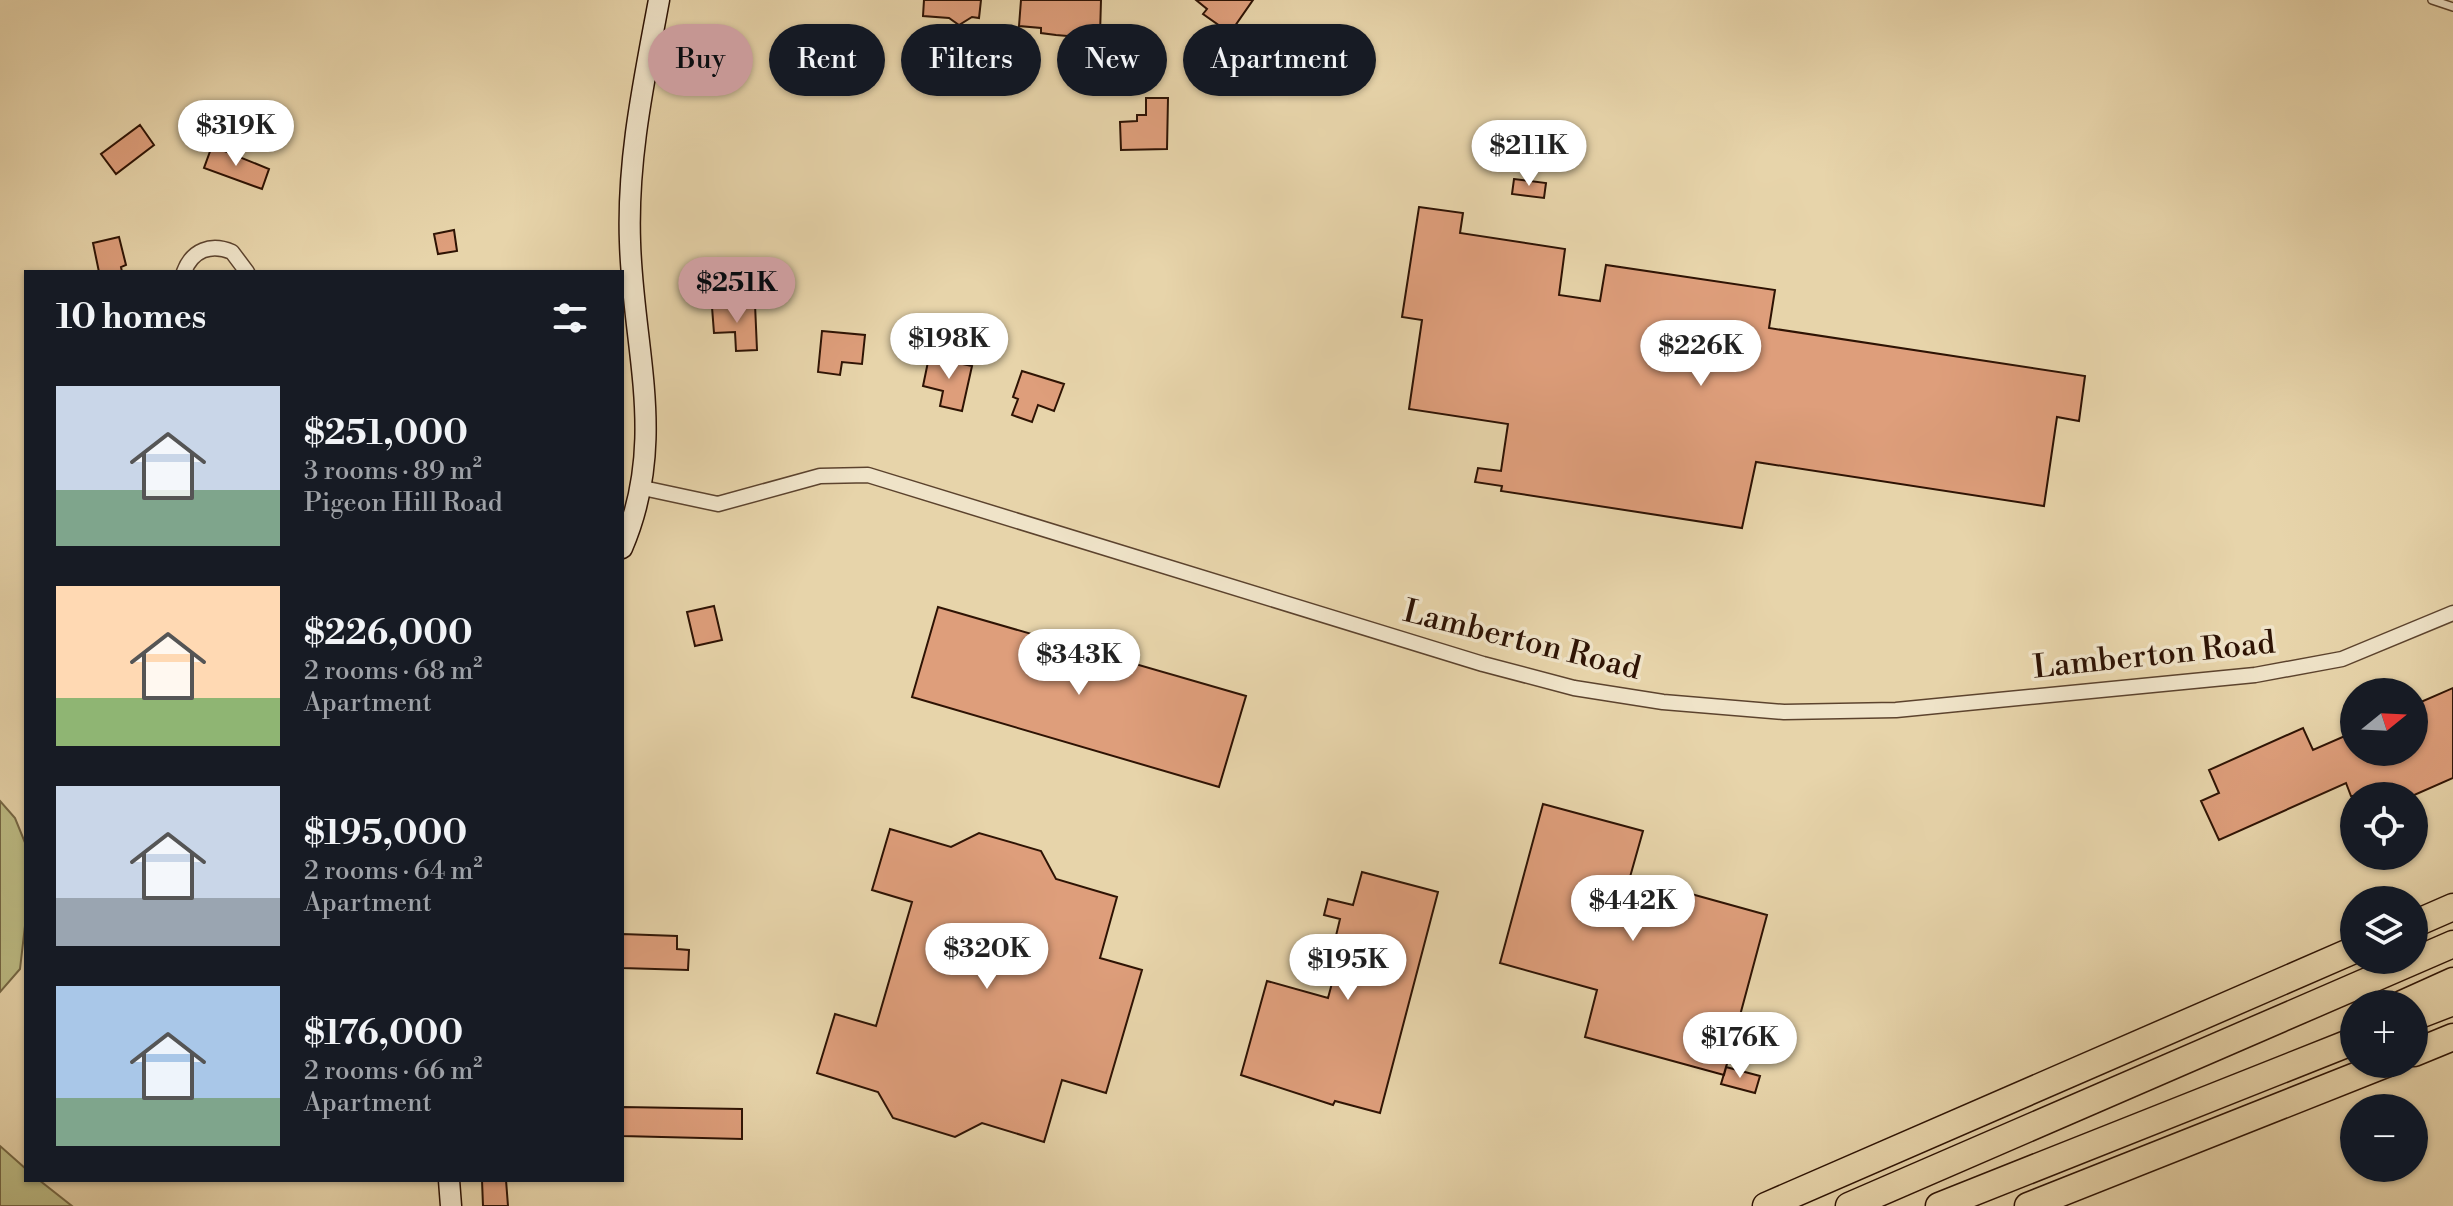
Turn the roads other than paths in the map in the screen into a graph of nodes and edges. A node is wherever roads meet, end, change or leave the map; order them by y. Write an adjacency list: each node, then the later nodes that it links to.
1 (659, 0): 6 (street)
2 (2432, 0): 3 (lane)
3 (2453, 7)
4 (185, 270): 5 (street)
5 (246, 270)
6 (643, 488): 7 (street); 8 (street, Lamberton Road)
7 (624, 542)
8 (2453, 613)
9 (2453, 907): 10 (highway)
10 (2428, 918)
11 (2453, 944): 17 (highway)
12 (2453, 955): 17 (highway)
13 (2340, 956): 27 (highway)
14 (2453, 981): 15 (highway)
15 (2428, 992)
16 (2453, 1002): 18 (highway)
17 (2299, 1010): 28 (highway)
18 (2428, 1012)
19 (2340, 1033): 23 (highway)
20 (2453, 1037): 22 (highway)
21 (2340, 1047): 23 (highway)
22 (2428, 1047)
23 (2271, 1074): 29 (highway)
24 (2351, 1078): 30 (highway)
25 (449, 1182): 26 (street)
26 (451, 1206)
27 (1766, 1206)
28 (1849, 1206)
29 (1939, 1206)
30 (2028, 1206)

